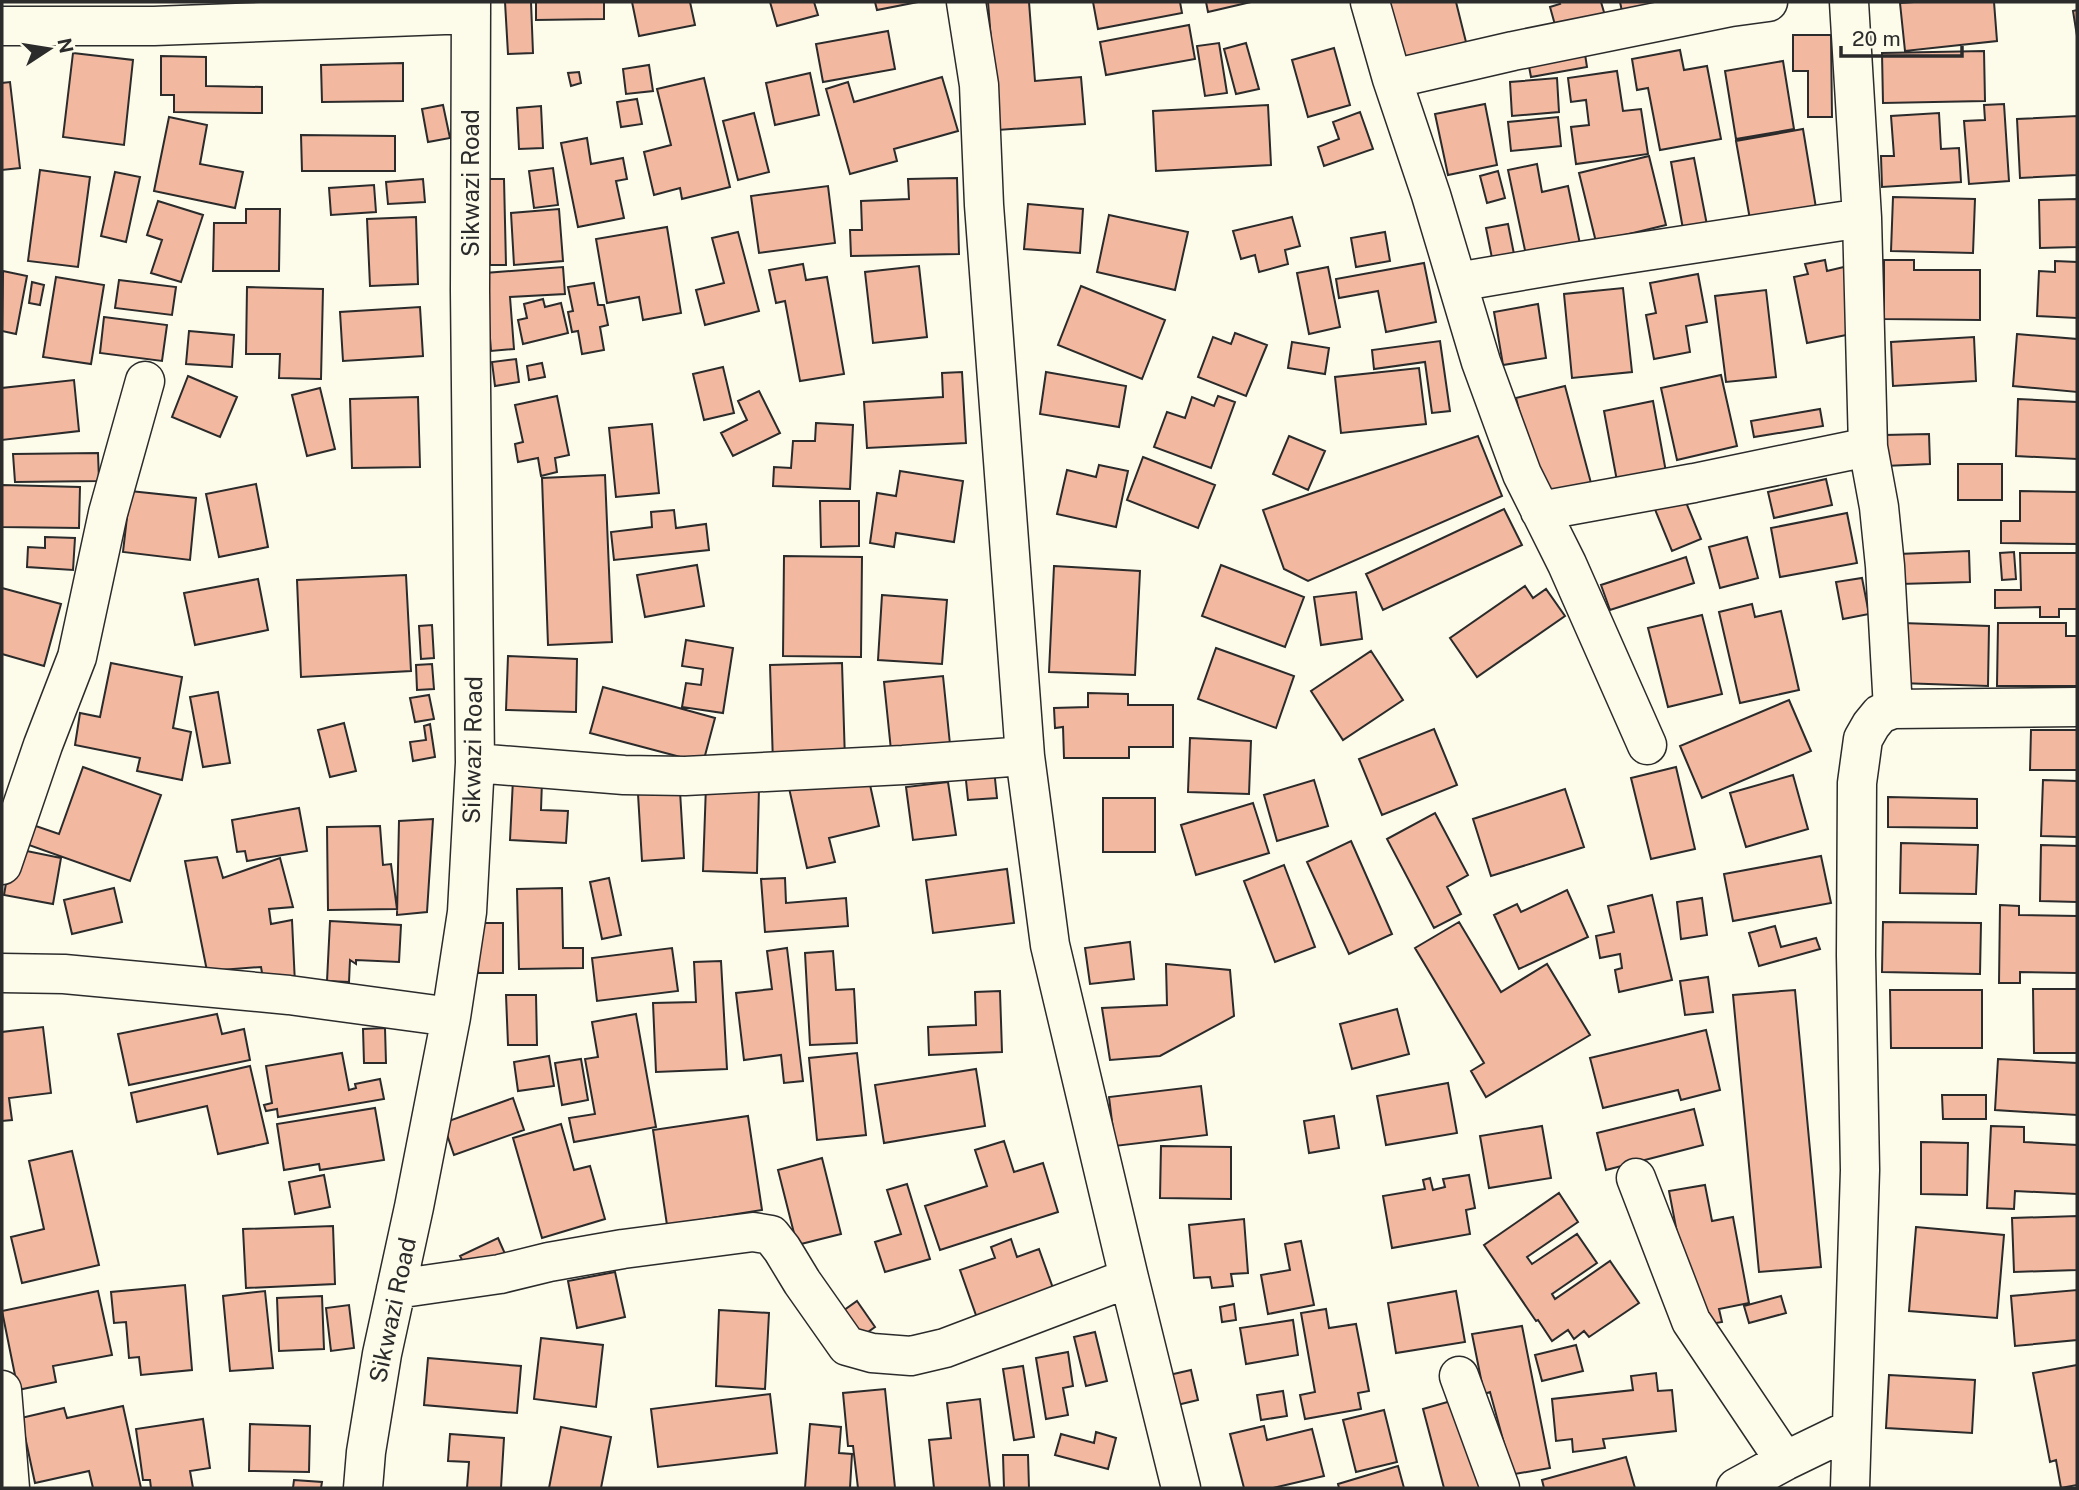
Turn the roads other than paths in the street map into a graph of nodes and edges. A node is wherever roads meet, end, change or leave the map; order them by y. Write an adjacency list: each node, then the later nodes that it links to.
1 (966, 2): 16 (street)
2 (1370, 2): 7 (street)
3 (1768, 2): 7 (street)
4 (1849, 2): 8 (street)
5 (471, 8): 6 (street); 17 (street, Sikwazi Road)
6 (2, 26)
7 (1392, 79): 9 (street)
8 (1861, 218): 9 (street); 11 (street)
9 (1457, 282): 12 (street)
10 (145, 381): 18 (street)
11 (1868, 447): 12 (street); 14 (street)
12 (1540, 511): 15 (street)
13 (2077, 707): 14 (street)
14 (1893, 709): 26 (street)
15 (1647, 745)
16 (1025, 756): 17 (street); 22 (street)
17 (475, 763): 20 (street, Sikwazi Road)
18 (2, 865)
19 (2, 973): 20 (street)
20 (451, 1017): 23 (street, Sikwazi Road)
21 (1636, 1178): 27 (street)
22 (1129, 1278): 23 (street); 30 (street)
23 (396, 1289): 29 (street, Sikwazi Road)
24 (1459, 1376): 31 (street)
25 (2, 1390): 28 (street)
26 (1851, 1429): 27 (street); 33 (street)
27 (1785, 1461): 32 (street)
28 (10, 1488)
29 (363, 1488)
30 (1181, 1488)
31 (1500, 1488)
32 (1736, 1488)
33 (1850, 1488)

